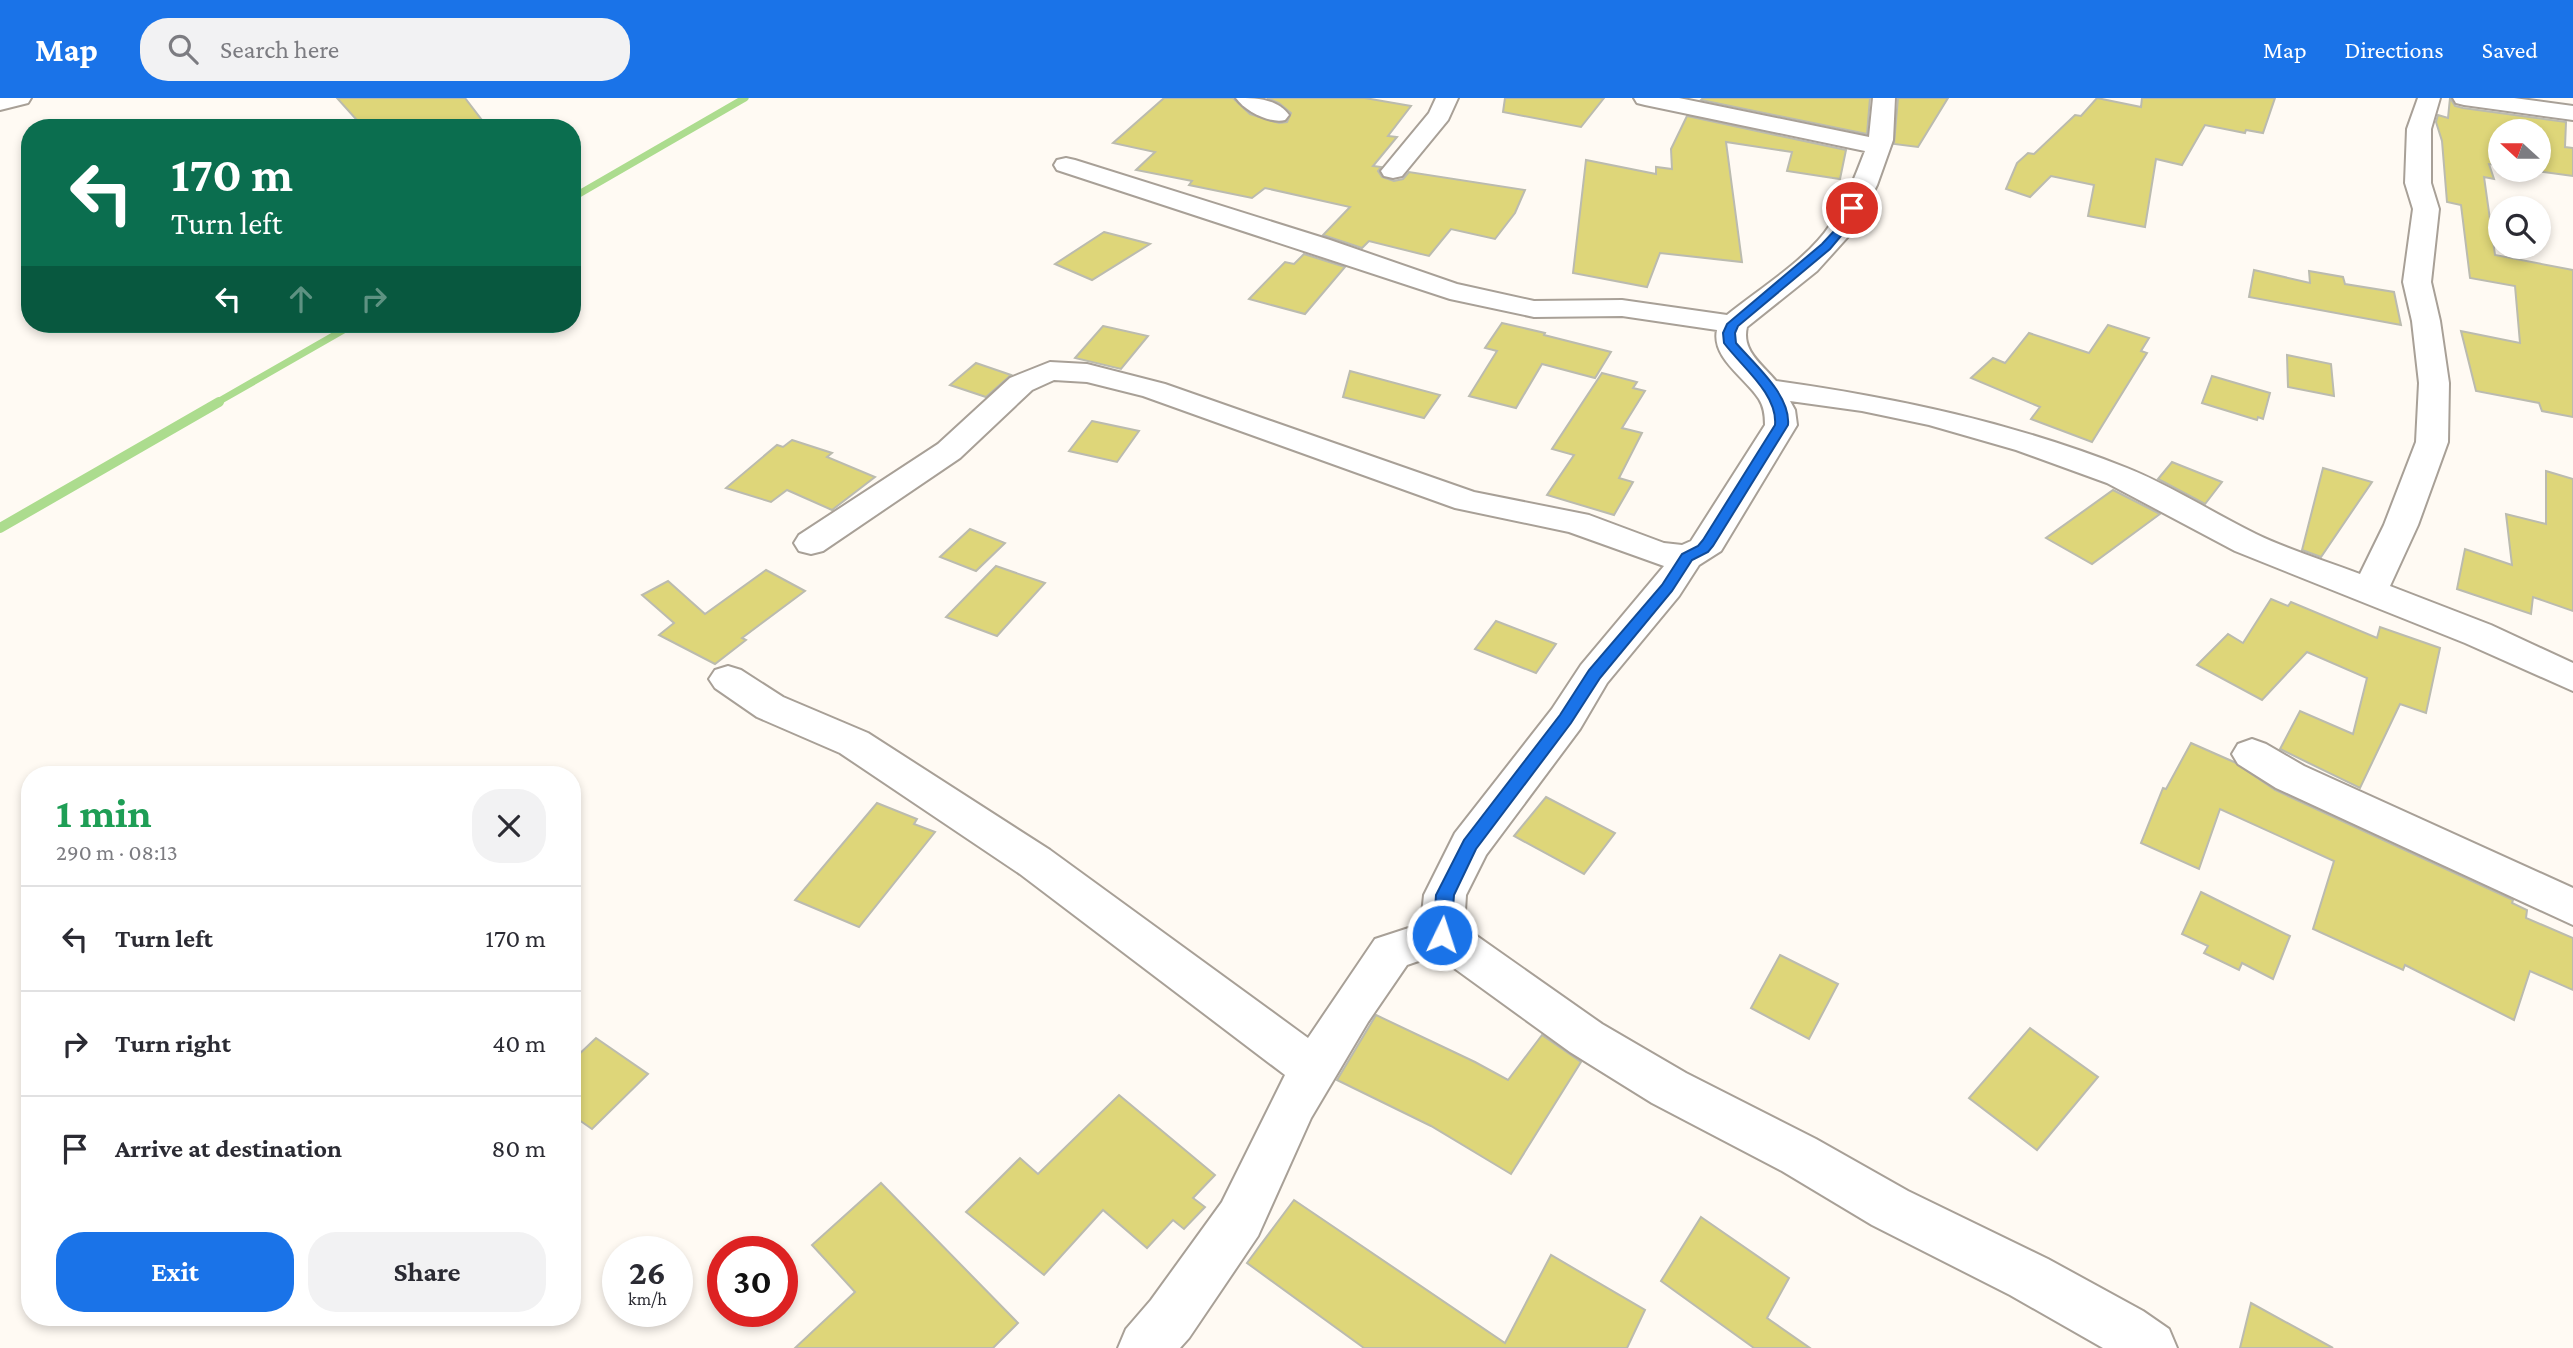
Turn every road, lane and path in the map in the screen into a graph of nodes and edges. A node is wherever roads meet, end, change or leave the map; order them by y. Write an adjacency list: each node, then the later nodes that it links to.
1 (20, 98): 8 (street)
2 (1247, 98): 10 (street)
3 (1447, 98): 13 (street)
4 (1645, 98): 11 (street)
5 (1884, 98): 11 (street)
6 (2429, 98): 18 (street)
7 (2464, 98): 9 (street)
8 (0, 103)
9 (2573, 113)
10 (1277, 115)
11 (1878, 146): 14 (street)
12 (1066, 164): 14 (street)
13 (1393, 171)
14 (1733, 324): 15 (street)
15 (1768, 388): 17 (street); 18 (street)
16 (811, 543): 17 (street)
17 (1687, 557): 23 (street)
18 (2370, 590): 19 (street)
19 (2573, 678)
20 (728, 679): 24 (street)
21 (2252, 754): 22 (street)
22 (2573, 906)
23 (1442, 935): 24 (street); 26 (street)
24 (1314, 1070): 25 (street)
25 (1145, 1348)
26 (2150, 1348)

